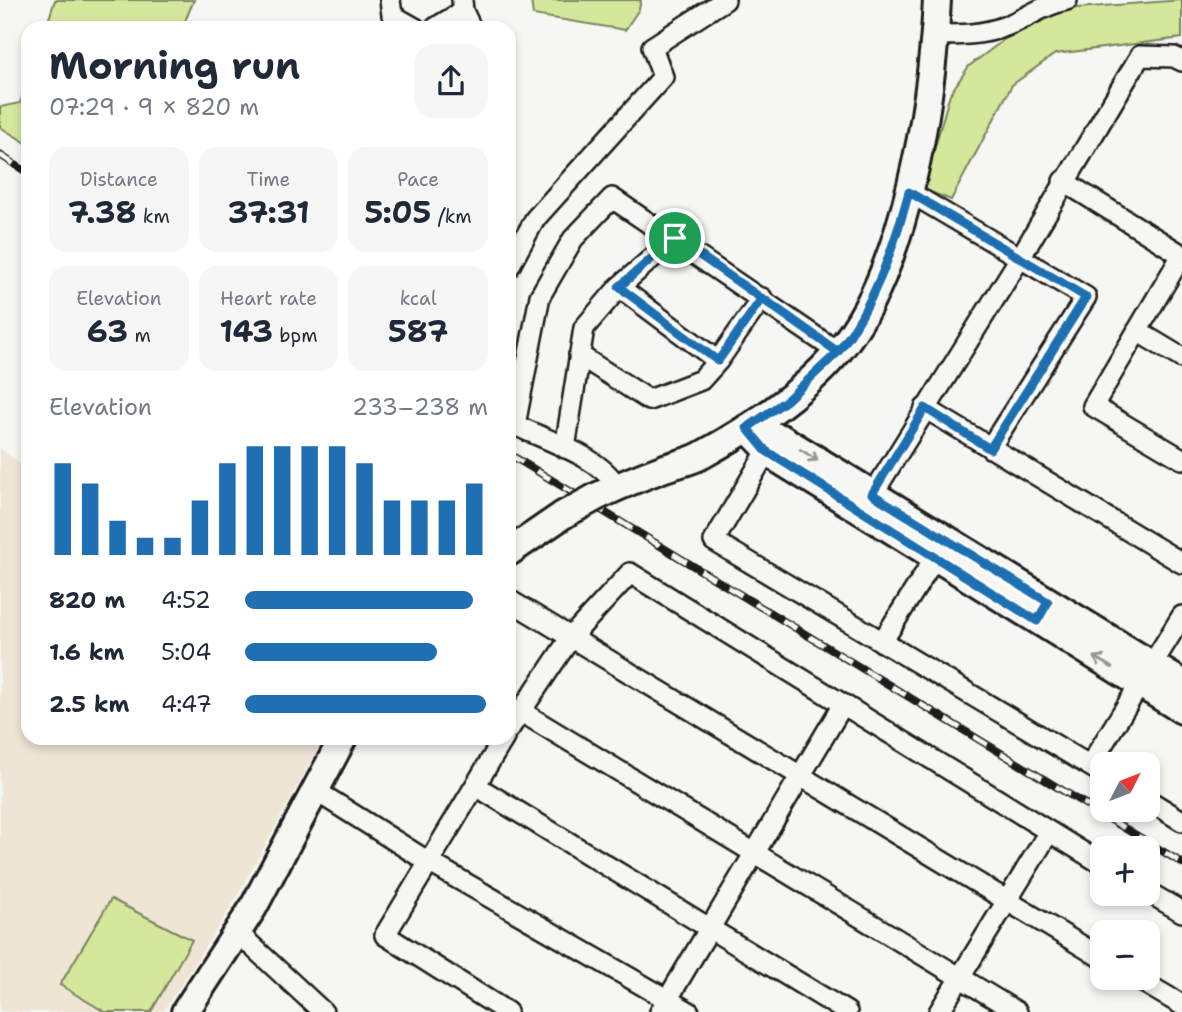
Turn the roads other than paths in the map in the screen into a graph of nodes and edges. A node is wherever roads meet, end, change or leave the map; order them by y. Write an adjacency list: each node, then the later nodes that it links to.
1 (390, 0): 6 (street)
2 (725, 0): 13 (street)
3 (937, 0): 8 (street)
4 (1067, 0): 8 (street)
5 (465, 13): 7 (street)
6 (403, 21)
7 (449, 21)
8 (936, 35): 11 (street)
9 (1182, 61): 10 (street)
10 (1063, 181): 14 (street); 15 (street)
11 (909, 192): 15 (street); 19 (street)
12 (675, 238): 16 (street); 17 (street); 23 (street)
13 (516, 254)
14 (1182, 255): 18 (street)
15 (1020, 258): 24 (street); 28 (street)
16 (619, 287): 20 (street); 22 (street)
17 (762, 298): 19 (street); 22 (street)
18 (1137, 331): 21 (street); 30 (street)
19 (838, 352): 26 (street)
20 (579, 355): 22 (street); 27 (street)
21 (1182, 358)
22 (718, 361)
23 (516, 406)
24 (925, 408): 28 (street); 32 (street)
25 (516, 426): 27 (street)
26 (747, 428): 29 (street); 31 (street); 32 (street, one-way to 32)
27 (565, 448): 31 (street)
28 (990, 449): 37 (street)
29 (766, 451): 32 (street); 41 (street)
30 (1182, 459)
31 (602, 486): 33 (street)
32 (867, 503): 36 (street)
33 (556, 510): 34 (street); 35 (street)
34 (516, 530)
35 (516, 546)
36 (941, 549): 41 (street); 42 (street)
37 (1182, 562)
38 (516, 604): 40 (street)
39 (1182, 616): 42 (street)
40 (571, 637): 44 (street); 46 (street); 53 (street)
41 (882, 642): 52 (street)
42 (1146, 675): 43 (street); 45 (street); 51 (street)
43 (1182, 683)
44 (842, 706): 53 (street); 58 (street)
45 (1182, 710)
46 (520, 711): 47 (street); 59 (street)
47 (516, 718)
48 (341, 745): 55 (street)
49 (357, 745): 55 (street)
50 (499, 745): 54 (street)
51 (1105, 752)
52 (1090, 765)
53 (800, 777): 59 (street); 63 (street)
54 (476, 786): 61 (street); 65 (street)
55 (323, 795): 61 (street); 66 (street)
56 (1160, 807): 57 (street)
57 (1182, 821)
58 (1049, 832): 60 (street); 63 (street)
59 (755, 853): 65 (street); 68 (street)
60 (1090, 857)
61 (427, 861): 71 (street); 74 (street)
62 (1160, 899): 64 (street)
63 (1006, 902): 67 (street); 68 (street)
64 (1182, 912)
65 (710, 928): 71 (street); 76 (street)
66 (244, 939): 72 (street); 73 (street)
67 (1090, 951)
68 (960, 978): 77 (street); 78 (street)
69 (1156, 990): 70 (street)
70 (1182, 1005)
71 (664, 1006): 75 (street)
72 (192, 1011)
73 (323, 1012)
74 (506, 1012)
75 (689, 1012)
76 (847, 1012)
77 (939, 1012)
78 (1017, 1012)

